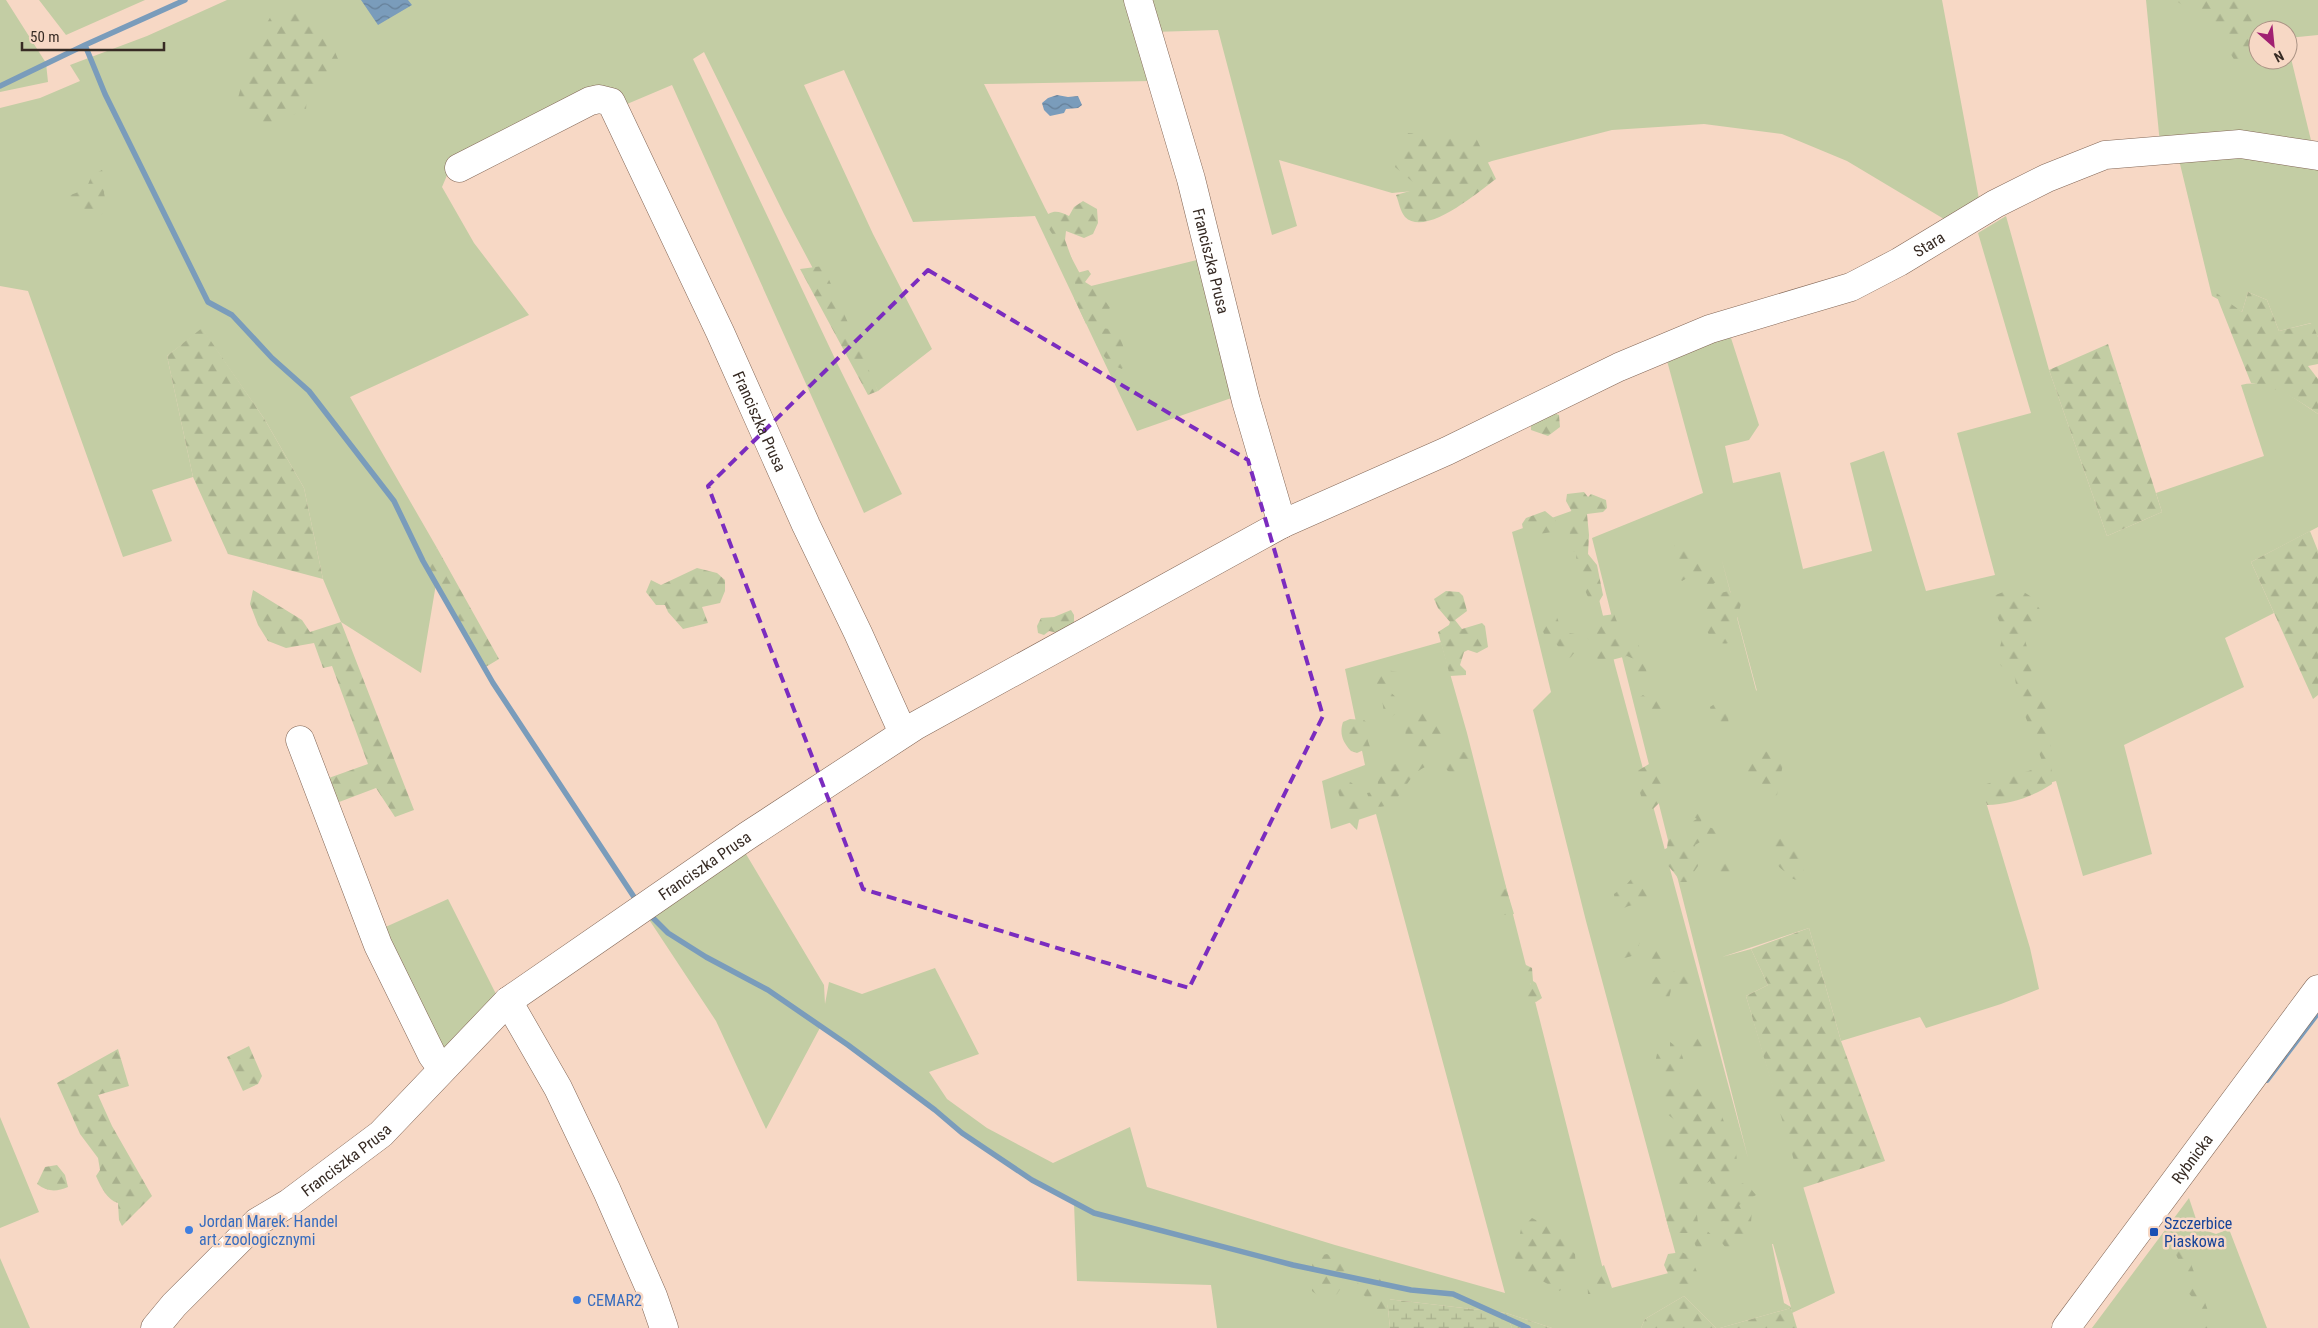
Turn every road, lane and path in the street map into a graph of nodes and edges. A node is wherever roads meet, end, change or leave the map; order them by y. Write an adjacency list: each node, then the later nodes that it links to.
1 (1138, 0): 5 (street, Franciszka Prusa)
2 (2318, 156): 4 (street, Stara)
3 (459, 168): 6 (street, Franciszka Prusa)
4 (1549, 399): 5 (street, Franciszka Prusa)
5 (1282, 524): 6 (street, Franciszka Prusa)
6 (903, 734): 9 (street, Franciszka Prusa)
7 (300, 740): 10 (street)
8 (2318, 989): 13 (street, Rybnicka)
9 (508, 1001): 10 (street, Franciszka Prusa); 12 (street)
10 (442, 1069): 11 (street, Franciszka Prusa)
11 (155, 1328)
12 (664, 1328)
13 (2066, 1328)

